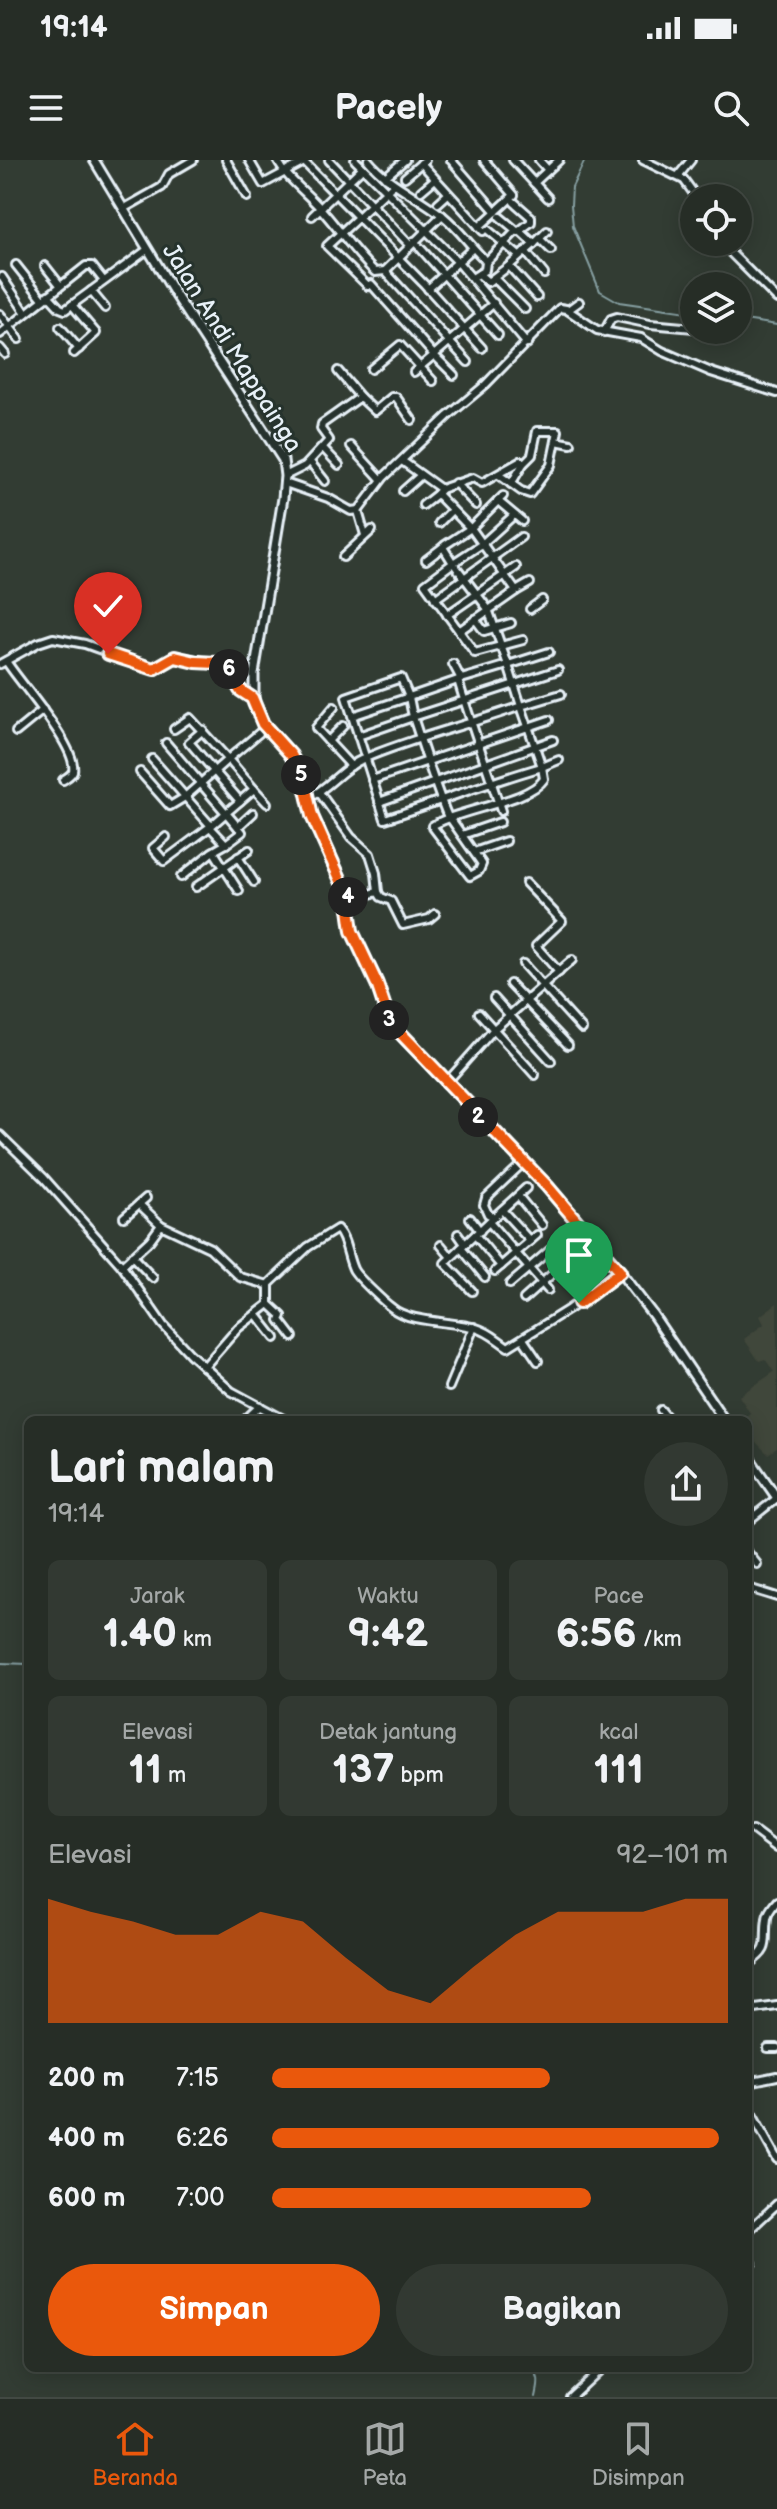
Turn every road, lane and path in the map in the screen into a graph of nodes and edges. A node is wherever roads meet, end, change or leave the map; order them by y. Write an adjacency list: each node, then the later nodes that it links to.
1 (94, 160): 41 (main road, Jalan Andi Mappainga)
2 (193, 160): 17 (street)
3 (226, 160): 35 (street)
4 (249, 160): 22 (street)
5 (277, 160): 22 (street)
6 (329, 160): 27 (street)
7 (355, 160): 20 (street)
8 (405, 160): 24 (street)
9 (451, 160): 42 (street)
10 (484, 160): 37 (street)
11 (513, 160): 28 (street)
12 (539, 160): 21 (street)
13 (559, 160): 21 (street)
14 (643, 160): 23 (street)
15 (691, 160): 23 (street)
16 (303, 161): 22 (street); 33 (street)
17 (183, 162): 41 (street)
18 (373, 162): 24 (street)
19 (423, 162): 25 (street); 26 (street)
20 (362, 168): 27 (street); 32 (street)
21 (548, 170): 28 (street)
22 (284, 172): 40 (street)
23 (678, 176): 29 (street)
24 (385, 177): 30 (street)
25 (405, 177)
26 (435, 179): 31 (street); 34 (street)
27 (349, 181): 33 (street); 39 (street)
28 (534, 183): 36 (street)
29 (688, 184)
30 (393, 185): 32 (street); 43 (street)
31 (421, 191)
32 (385, 192): 39 (street); 46 (street)
33 (335, 194): 40 (street); 45 (street)
34 (448, 194): 38 (street); 47 (street)
35 (247, 197)
36 (548, 198)
37 (514, 199): 42 (street); 49 (street)
38 (438, 203)
39 (372, 204): 45 (street); 52 (street)
40 (320, 208): 44 (street); 50 (street)
41 (123, 209): 55 (main road, Jalan Andi Mappainga)
42 (498, 214): 47 (street); 49 (street)
43 (442, 215): 46 (street); 54 (street)
44 (312, 216)
45 (357, 218): 50 (street); 59 (street)
46 (426, 229): 52 (street); 60 (street)
47 (484, 229): 53 (street)
48 (547, 231): 51 (street)
49 (519, 232): 51 (street); 53 (street)
50 (340, 233): 65 (street); 98 (street)
51 (537, 242): 56 (street); 57 (street)
52 (412, 243): 59 (street); 66 (street)
53 (504, 244): 57 (street); 61 (street)
54 (473, 248): 60 (street); 61 (street)
55 (147, 250): 71 (street); 118 (main road, Jalan Andi Mappainga)
56 (551, 250)
57 (522, 254): 64 (street); 67 (street)
58 (734, 256): 77 (street)
59 (397, 257): 65 (street); 73 (street)
60 (458, 262): 66 (street); 68 (street)
61 (486, 262): 68 (street)
62 (16, 265): 75 (street)
63 (45, 266): 72 (street)
64 (509, 266): 70 (street); 76 (street)
65 (385, 271): 95 (street)
66 (443, 274): 73 (street); 86 (street)
67 (544, 274)
68 (476, 276): 70 (street); 79 (street)
69 (2, 277): 84 (street)
70 (494, 278): 82 (street)
71 (104, 281): 72 (street); 74 (street)
72 (60, 285): 75 (street)
73 (426, 286): 90 (street)
74 (91, 291): 80 (street); 81 (street)
75 (46, 297): 80 (street); 84 (street)
76 (537, 297)
77 (777, 299)
78 (579, 302): 83 (street)
79 (494, 303): 86 (street); 96 (street)
80 (72, 305): 88 (street)
81 (105, 308)
82 (525, 309)
83 (568, 310): 91 (street); 96 (street)
84 (26, 313): 87 (street)
85 (0, 314): 87 (street)
86 (479, 316): 90 (street); 93 (street)
87 (9, 326): 92 (street); 94 (street)
88 (60, 327)
89 (680, 327): 91 (street)
90 (464, 329): 95 (street); 97 (street)
91 (604, 332): 105 (street)
92 (0, 334)
93 (498, 335)
94 (19, 339)
95 (449, 342): 98 (street); 99 (street)
96 (527, 344): 112 (street)
97 (482, 348)
98 (434, 355): 101 (street); 103 (street)
99 (468, 362)
100 (371, 369): 101 (street)
101 (417, 369): 104 (street)
102 (338, 371): 106 (street)
103 (454, 375)
104 (433, 381)
105 (777, 393)
106 (360, 397): 107 (street); 111 (street)
107 (412, 420)
108 (556, 441): 109 (street); 114 (street); 123 (street)
109 (571, 444)
110 (351, 446): 119 (street)
111 (323, 448): 113 (street); 115 (street)
112 (402, 461): 116 (street); 119 (street)
113 (310, 462): 118 (street); 120 (street)
114 (524, 463): 117 (street); 123 (street)
115 (339, 465)
116 (421, 475): 124 (street); 126 (street)
117 (499, 475): 122 (street); 123 (street)
118 (285, 479): 130 (street); 170 (main road, Jalan Andi Mappainga)
119 (381, 479): 130 (street)
120 (325, 481)
121 (455, 483): 122 (street); 126 (street); 128 (street)
122 (482, 483): 125 (street)
123 (511, 484)
124 (403, 491)
125 (490, 491)
126 (439, 492): 127 (street); 129 (street)
127 (423, 505)
128 (476, 505)
129 (452, 510): 133 (street); 134 (street)
130 (358, 511): 136 (street)
131 (514, 515): 132 (street); 134 (street); 138 (street)
132 (522, 521)
133 (439, 523)
134 (470, 527): 138 (street); 139 (street)
135 (372, 530): 136 (street)
136 (365, 535): 140 (street)
137 (521, 537): 141 (street)
138 (482, 544): 141 (street); 143 (street)
139 (443, 547): 142 (street); 143 (street)
140 (343, 557)
141 (494, 558): 145 (street); 146 (street)
142 (426, 560)
143 (453, 563): 146 (street); 150 (street)
144 (516, 567): 145 (street)
145 (505, 574): 148 (street); 149 (street)
146 (465, 579): 149 (street); 150 (street)
147 (530, 583): 148 (street)
148 (516, 591): 152 (street)
149 (476, 594): 152 (street); 154 (street)
150 (435, 599): 154 (street)
151 (542, 600): 153 (street)
152 (488, 609): 155 (street); 157 (street)
153 (530, 609)
154 (447, 615): 158 (street)
155 (475, 619): 157 (street); 158 (street)
156 (511, 623): 157 (street)
157 (495, 628): 160 (street)
158 (459, 631): 160 (street)
159 (523, 640): 160 (street)
160 (501, 647): 164 (street)
161 (549, 652): 164 (street)
162 (3, 662): 170 (street); 174 (street)
163 (453, 664): 166 (street)
164 (508, 665): 166 (street); 167 (street)
165 (558, 670): 167 (street)
166 (460, 680): 169 (street); 171 (street)
167 (514, 685): 171 (street); 172 (street)
168 (561, 694): 172 (street)
169 (409, 697): 175 (street); 175 (street); 176 (street)
170 (252, 698): 181 (main road, Jalan Andi Mappainga)
171 (464, 701): 176 (street); 178 (street)
172 (521, 706): 178 (street); 180 (street)
173 (334, 707): 188 (street)
174 (43, 710): 184 (street); 207 (street)
175 (352, 716): 185 (street)
176 (413, 717): 185 (street); 186 (street)
177 (549, 720): 180 (street)
178 (471, 723): 186 (street); 192 (street)
179 (343, 726): 188 (street)
180 (529, 727): 192 (street); 193 (street)
181 (265, 728): 198 (street); 216 (main road, Jalan Andi Mappainga)
182 (174, 729): 183 (street)
183 (203, 730): 189 (street); 191 (street)
184 (16, 732)
185 (358, 736): 196 (street)
186 (420, 739): 196 (street); 200 (street)
187 (553, 740): 193 (street)
188 (328, 741): 202 (street)
189 (189, 742): 194 (street); 195 (street)
190 (166, 743): 194 (street)
191 (216, 745): 195 (street); 198 (street)
192 (478, 745): 200 (street); 201 (street)
193 (536, 746): 201 (street); 203 (street)
194 (175, 754): 211 (street)
195 (202, 756): 204 (street)
196 (366, 758): 202 (street); 208 (street)
197 (152, 759): 215 (street)
198 (228, 759): 204 (street); 206 (street)
199 (559, 760): 203 (street)
200 (428, 761): 208 (street); 209 (street)
201 (485, 764): 209 (street); 210 (street)
202 (351, 766): 214 (street)
203 (542, 767): 210 (street); 220 (street)
204 (215, 771): 211 (street); 212 (street)
205 (140, 772): 215 (street)
206 (242, 774): 212 (street); 213 (street)
207 (63, 780)
208 (372, 780): 219 (street)
209 (435, 780): 217 (street); 219 (street)
210 (492, 782): 217 (street); 220 (street)
211 (200, 784): 215 (street); 223 (street)
212 (227, 786): 218 (street)
213 (254, 789): 218 (street); 221 (street)
214 (319, 792): 216 (street); 243 (street)
215 (185, 797): 227 (street)
216 (308, 798): 244 (main road, Jalan Andi Mappainga)
217 (441, 800): 219 (street); 225 (street)
218 (240, 801): 223 (street)
219 (379, 802)
220 (499, 802): 222 (street); 225 (street)
221 (267, 803)
222 (501, 811)
223 (226, 813): 227 (street); 228 (street)
224 (253, 813): 228 (street)
225 (450, 818): 229 (street); 235 (street)
226 (500, 822): 229 (street)
227 (211, 826): 230 (street); 232 (street)
228 (238, 827): 232 (street)
229 (462, 835): 235 (street)
230 (166, 837)
231 (506, 841): 235 (street)
232 (226, 844): 234 (street)
233 (249, 850): 236 (street)
234 (214, 852): 237 (street); 238 (street)
235 (474, 852)
236 (238, 857): 237 (street); 239 (street)
237 (225, 866): 241 (street); 242 (street)
238 (181, 877)
239 (254, 882)
240 (526, 883): 248 (street)
241 (196, 887)
242 (239, 891)
243 (378, 892): 244 (street); 245 (street)
244 (349, 899): 260 (main road, Jalan Andi Mappainga)
245 (435, 914)
246 (572, 960): 248 (street)
247 (523, 964): 250 (street)
248 (559, 972): 250 (street)
249 (510, 984): 252 (street)
250 (542, 986): 252 (street); 256 (street)
251 (494, 998): 254 (street)
252 (526, 1001): 254 (street); 257 (street)
253 (479, 1013): 255 (street)
254 (510, 1015): 255 (street); 258 (street)
255 (494, 1029): 259 (street); 260 (street)
256 (582, 1029)
257 (568, 1045)
258 (551, 1061)
259 (535, 1075)
260 (446, 1083): 262 (main road, Jalan Andi Mappainga)
261 (0, 1135): 283 (street)
262 (524, 1162): 270 (street); 286 (main road, Jalan Andi Mappainga)
263 (526, 1188): 264 (street)
264 (518, 1196): 267 (street); 272 (street)
265 (146, 1198): 266 (street)
266 (139, 1204): 268 (street); 271 (street)
267 (502, 1210): 270 (street); 276 (street)
268 (124, 1217)
269 (470, 1218): 273 (street)
270 (491, 1219): 273 (street); 280 (street)
271 (161, 1225): 281 (street); 291 (street)
272 (542, 1225)
273 (477, 1233): 278 (street); 280 (street)
274 (458, 1234): 278 (street)
275 (537, 1235): 276 (street)
276 (530, 1241): 280 (street)
277 (441, 1245): 282 (street)
278 (463, 1246): 282 (street); 287 (street)
279 (550, 1250): 285 (street)
280 (516, 1252): 285 (street)
281 (132, 1256): 283 (street); 288 (street)
282 (451, 1257): 293 (street)
283 (122, 1266): 302 (street)
284 (561, 1266): 289 (street)
285 (529, 1268): 289 (street); 290 (street)
286 (620, 1272): 300 (street); 309 (main road, Jalan Andi Mappainga)
287 (485, 1277)
288 (153, 1278)
289 (542, 1283): 292 (street); 294 (street)
290 (510, 1284)
291 (268, 1285): 295 (street); 297 (street)
292 (548, 1290)
293 (472, 1291)
294 (524, 1299)
295 (269, 1304): 296 (street); 298 (street)
296 (256, 1314): 299 (street); 302 (street)
297 (474, 1327): 300 (street); 303 (street)
298 (293, 1337)
299 (275, 1338)
300 (523, 1339): 301 (street)
301 (538, 1361)
302 (204, 1367): 304 (street)
303 (449, 1387)
304 (260, 1406): 306 (street); 307 (street)
305 (661, 1410): 308 (street)
306 (249, 1416)
307 (278, 1416)
308 (666, 1416)
309 (721, 1416)
310 (752, 1462): 311 (main road)
311 (777, 1498): 312 (street)
312 (752, 1518)
313 (752, 1558): 314 (street)
314 (757, 1564)
315 (752, 1589): 316 (street)
316 (777, 1597)
317 (753, 1830): 318 (street)
318 (777, 1848)
319 (777, 1901): 320 (street)
320 (752, 1961)
321 (777, 2006): 322 (street)
322 (752, 2009)
323 (768, 2048): 324 (street)
324 (777, 2048)
325 (777, 2076): 326 (street)
326 (752, 2081)
327 (752, 2114): 328 (street)
328 (777, 2159)
329 (777, 2204): 330 (street)
330 (752, 2228)
331 (597, 2372): 332 (street)
332 (570, 2397)

